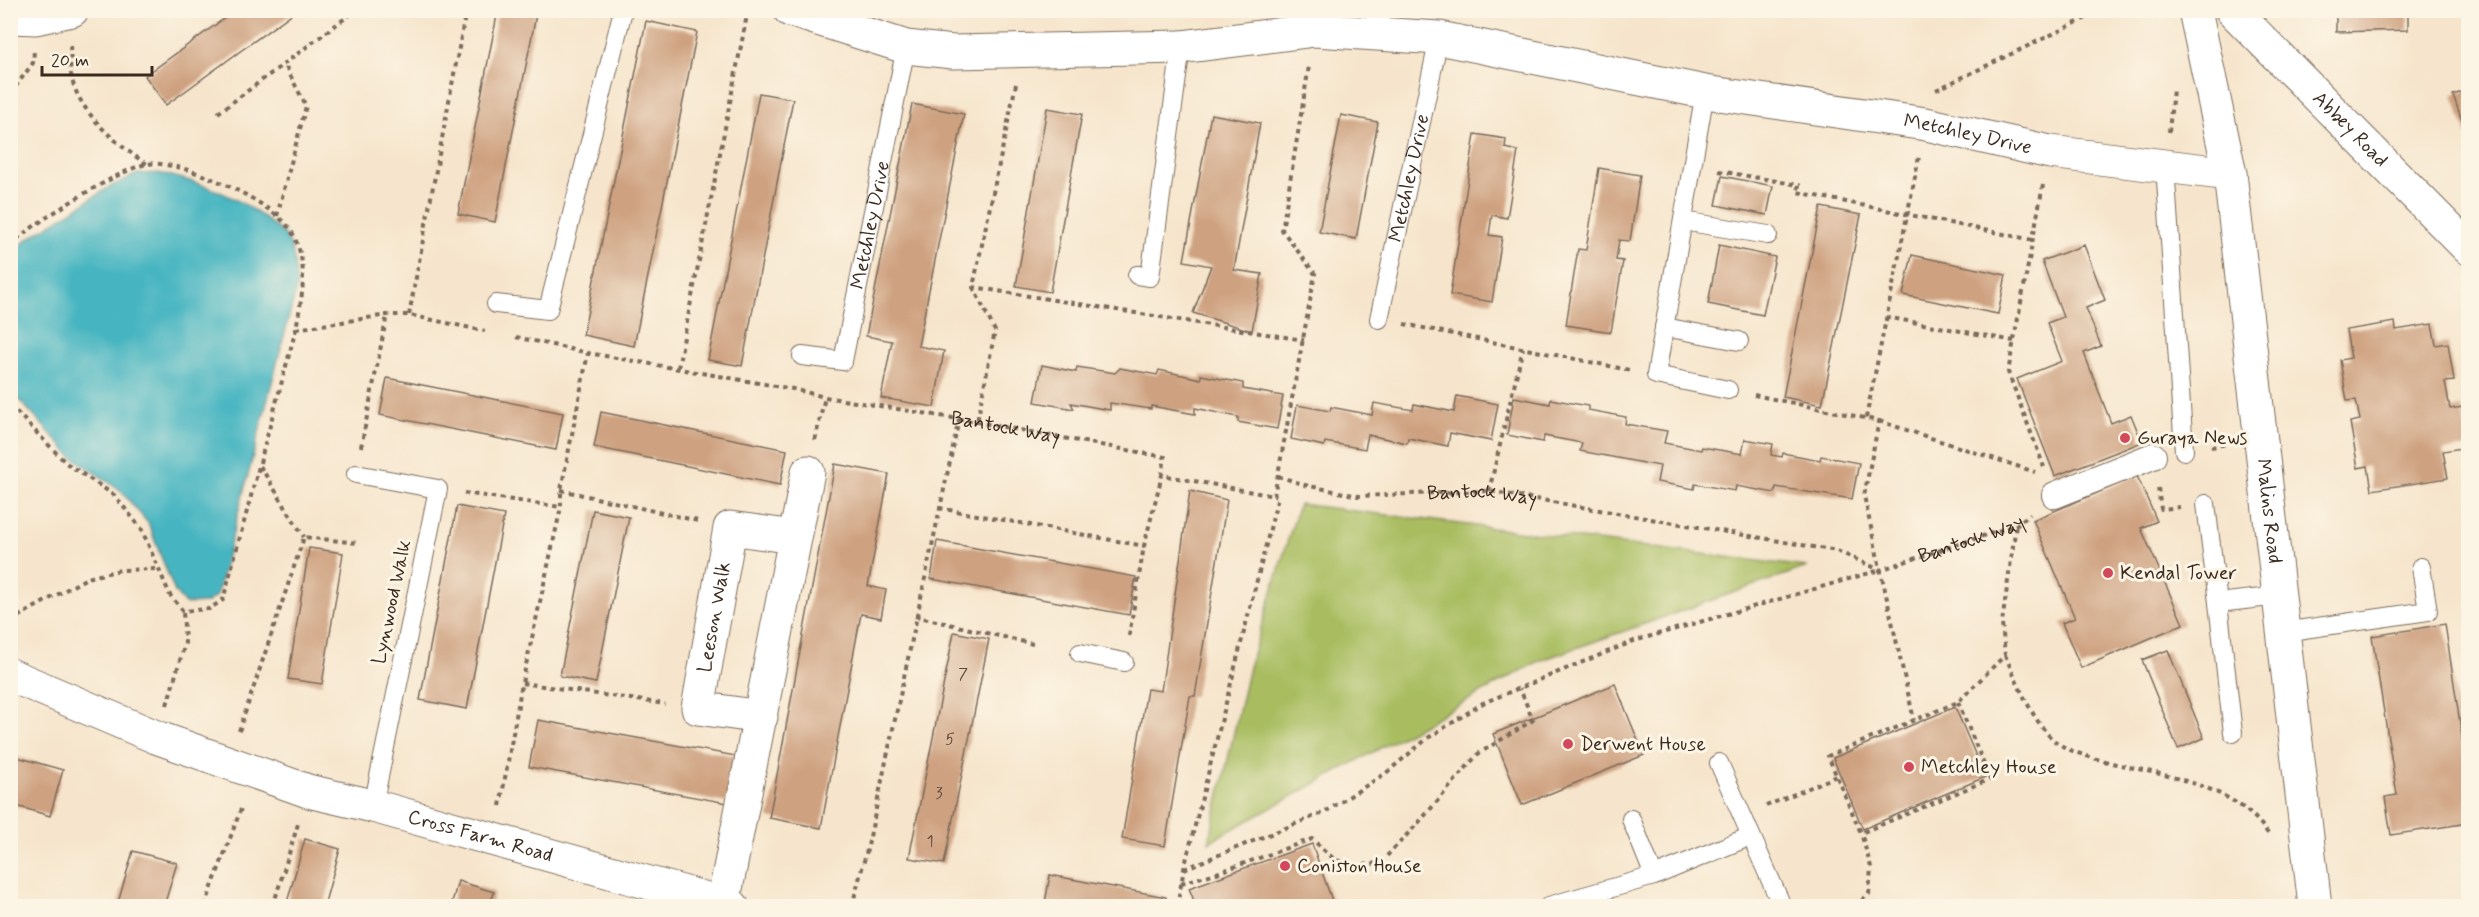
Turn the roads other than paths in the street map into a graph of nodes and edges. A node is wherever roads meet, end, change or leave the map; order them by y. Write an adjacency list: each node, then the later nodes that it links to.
1 (623, 10): 17 (lane)
2 (790, 10): 9 (street, Metchley Drive)
3 (2195, 10): 12 (street, Malins Road)
4 (2232, 10): 15 (street, Abbey Road)
5 (71, 11): 6 (street)
6 (23, 17)
7 (1439, 38): 8 (street, Metchley Drive); 10 (street, Metchley Drive); 18 (lane, Metchley Drive)
8 (1181, 46): 9 (street, Metchley Drive); 16 (lane)
9 (906, 47): 21 (lane, Metchley Drive)
10 (1705, 92): 11 (street, Metchley Drive); 13 (lane)
11 (2165, 165): 12 (street, Metchley Drive); 23 (lane)
12 (2230, 174): 31 (street, Malins Road)
13 (1683, 221): 14 (lane); 19 (lane)
14 (1768, 236)
15 (2469, 248)
16 (1137, 275)
17 (496, 304)
18 (1379, 319)
19 (1664, 327): 20 (lane); 22 (lane)
20 (1739, 341)
21 (802, 356)
22 (1728, 390)
23 (2184, 451)
24 (2153, 456): 27 (street)
25 (808, 472): 29 (street)
26 (356, 474): 40 (lane, Lynwood Walk)
27 (2051, 486)
28 (2206, 504): 32 (lane)
29 (794, 537): 37 (street); 37 (street, Leeson Walk)
30 (2421, 567): 33 (lane)
31 (2279, 596): 32 (lane); 33 (street, Malins Road)
32 (2218, 603): 38 (lane)
33 (2283, 632): 47 (street, Malins Road)
34 (1080, 653): 35 (lane)
35 (1124, 662)
36 (10, 675): 40 (street, Cross Farm Road)
37 (760, 717): 44 (street)
38 (2233, 733)
39 (1719, 763): 42 (lane)
40 (373, 806): 44 (street, Cross Farm Road)
41 (1631, 819): 43 (lane)
42 (1751, 836): 43 (lane); 46 (lane)
43 (1654, 876): 45 (lane)
44 (727, 905)
45 (1549, 906)
46 (1782, 906)
47 (2315, 906)

